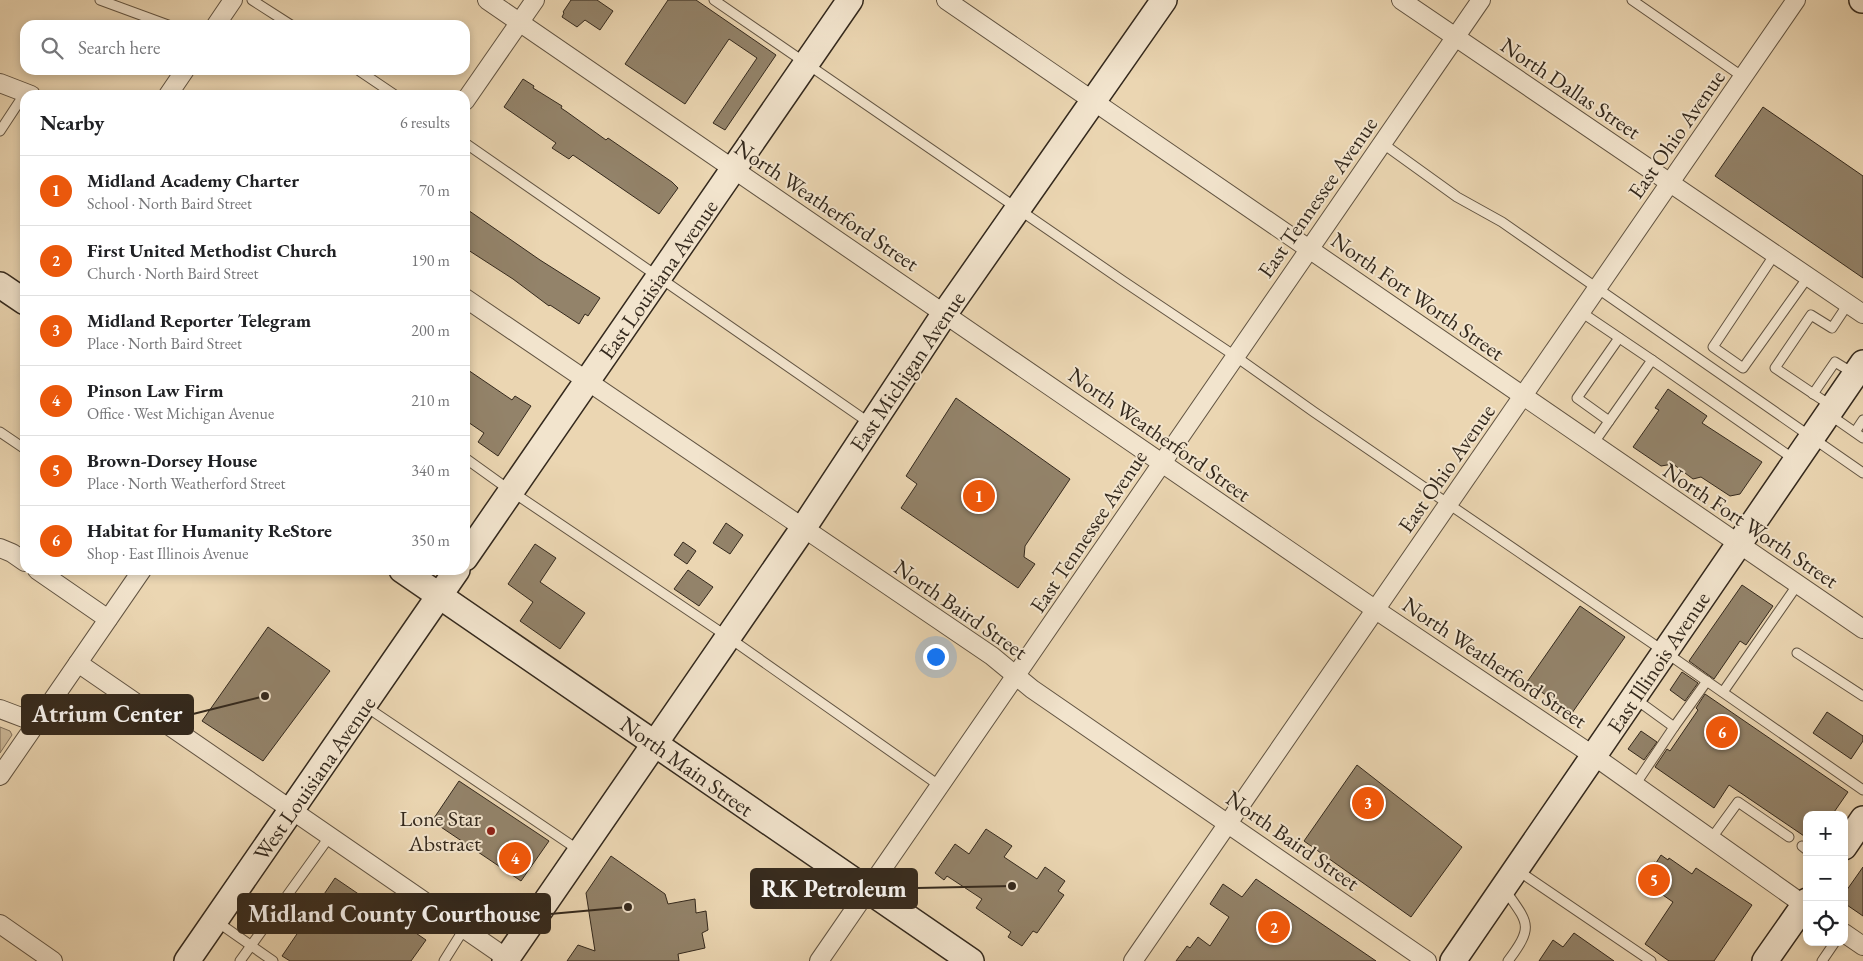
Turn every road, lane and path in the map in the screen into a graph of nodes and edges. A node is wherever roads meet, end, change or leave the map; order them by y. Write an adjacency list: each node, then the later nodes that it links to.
1 (100, 0): 14 (lane)
2 (232, 0): 15 (street)
3 (252, 0): 16 (lane)
4 (487, 0): 17 (street, North Weatherford Street)
5 (535, 0): 17 (street)
6 (714, 0): 19 (lane)
7 (850, 0): 19 (street, East Louisiana Avenue)
8 (946, 0): 28 (street, North Fort Worth Street)
9 (1164, 0): 28 (street, East Michigan Avenue)
10 (1401, 0): 18 (street, North Dallas Street)
11 (1481, 0): 18 (street, East Tennessee Avenue)
12 (1632, 0): 22 (lane)
13 (1796, 0): 22 (street, East Ohio Avenue)
14 (154, 20)
15 (219, 20)
16 (283, 20)
17 (520, 22): 27 (street); 33 (street, North Weatherford Street)
18 (1456, 37): 31 (street, East Tennessee Avenue); 34 (street, North Dallas Street)
19 (806, 63): 33 (street, East Louisiana Avenue); 35 (lane)
20 (182, 75): 24 (street)
21 (365, 75): 25 (lane)
22 (1743, 77): 34 (street, East Ohio Avenue)
23 (0, 83): 26 (street)
24 (171, 90)
25 (388, 90)
26 (20, 91)
27 (470, 95)
28 (1093, 101): 35 (street, East Michigan Avenue); 36 (street, North Fort Worth Street)
29 (20, 105): 30 (lane)
30 (0, 132)
31 (1382, 143): 36 (street, East Tennessee Avenue); 41 (lane)
32 (470, 146): 39 (lane)
33 (734, 168): 39 (street, East Louisiana Avenue); 46 (street, North Weatherford Street)
34 (1670, 182): 37 (street, North Dallas Street); 41 (street, East Ohio Avenue)
35 (1018, 208): 46 (street, East Michigan Avenue); 49 (lane)
36 (1309, 248): 49 (street, East Tennessee Avenue); 53 (street, North Fort Worth Street)
37 (1775, 254): 38 (street, North Dallas Street); 38 (lane)
38 (1808, 276): 44 (street, North Dallas Street)
39 (659, 277): 52 (street, East Louisiana Avenue); 57 (lane)
40 (0, 284): 42 (street)
41 (1597, 288): 45 (street, East Ohio Avenue); 60 (lane)
42 (20, 298)
43 (470, 301): 52 (street, North Baird Street)
44 (1848, 304): 47 (street, North Dallas Street); 54 (lane)
45 (1581, 312): 48 (lane); 53 (street, East Ohio Avenue)
46 (945, 313): 57 (street, East Michigan Avenue); 66 (street, North Weatherford Street)
47 (1863, 314)
48 (1619, 338): 50 (lane); 56 (lane)
49 (1236, 356): 66 (street, East Tennessee Avenue); 69 (lane)
50 (1652, 360): 56 (lane); 64 (lane)
51 (1859, 369): 54 (street, East Illinois Avenue)
52 (587, 381): 68 (street, East Louisiana Avenue); 70 (street, North Baird Street)
53 (1523, 396): 62 (street, North Fort Worth Street); 69 (street, East Ohio Avenue)
54 (1825, 405): 59 (lane); 60 (street, East Illinois Avenue)
55 (1863, 420): 59 (lane)
56 (1609, 421): 62 (lane)
57 (872, 424): 70 (street, East Michigan Avenue)
58 (0, 432): 63 (lane)
59 (1854, 432): 61 (lane)
60 (1812, 438): 64 (street, East Illinois Avenue); 67 (lane)
61 (1863, 438)
62 (1593, 444): 71 (street, North Fort Worth Street)
63 (20, 446)
64 (1796, 461): 71 (street, East Illinois Avenue)
65 (470, 462): 68 (lane)
66 (1162, 463): 81 (street, North Weatherford Street); 88 (street, East Tennessee Avenue)
67 (1863, 473)
68 (511, 491): 73 (street, East Louisiana Avenue); 84 (lane)
69 (1449, 504): 81 (street, East Ohio Avenue); 85 (lane)
70 (804, 527): 84 (street, East Michigan Avenue); 88 (street, North Baird Street)
71 (1739, 544): 79 (street, North Fort Worth Street); 85 (street, East Illinois Avenue)
72 (0, 548): 74 (street)
73 (470, 551)
74 (20, 559)
75 (44, 575): 82 (street)
76 (139, 575): 82 (street)
77 (409, 575): 80 (street, North Main Street)
78 (454, 575): 80 (street)
79 (1798, 584): 83 (street, North Fort Worth Street); 90 (lane)
80 (439, 596): 93 (street, West Louisiana Avenue); 97 (street, North Main Street)
81 (1376, 610): 98 (street, North Weatherford Street); 105 (street, East Ohio Avenue)
82 (108, 619): 87 (street)
83 (1863, 629)
84 (728, 637): 97 (street, East Michigan Avenue); 101 (lane)
85 (1665, 652): 89 (lane); 92 (street, East Illinois Avenue)
86 (1797, 652): 91 (lane)
87 (78, 663): 95 (street); 103 (street)
88 (1017, 675): 101 (street, East Tennessee Avenue); 105 (street, North Baird Street)
89 (1707, 681): 90 (lane); 96 (lane)
90 (1723, 692): 102 (lane)
91 (1863, 696)
92 (1634, 698): 96 (lane); 98 (street, East Illinois Avenue)
93 (364, 705): 103 (street, West Louisiana Avenue); 110 (lane)
94 (0, 709): 95 (street)
95 (37, 723): 99 (street)
96 (1674, 727): 100 (lane)
97 (654, 744): 110 (street, East Michigan Avenue); 112 (street, North Main Street)
98 (1594, 756): 100 (street, North Weatherford Street); 111 (street, East Illinois Avenue)
99 (0, 776)
100 (1634, 785): 108 (street, North Weatherford Street)
101 (940, 786): 112 (street, East Tennessee Avenue)
102 (1863, 790)
103 (292, 810): 106 (street); 115 (street, West Louisiana Avenue)
104 (1863, 820): 109 (street)
105 (1228, 823): 130 (street, East Ohio Avenue); 131 (street, North Baird Street)
106 (330, 836): 117 (street); 119 (lane)
107 (1789, 838): 108 (lane)
108 (1711, 839): 113 (street, North Weatherford Street)
109 (1848, 841)
110 (580, 852): 122 (street, East Michigan Avenue)
111 (1509, 878): 132 (street, East Illinois Avenue); 133 (lane); 134 (lane)
112 (868, 889): 128 (street, East Tennessee Avenue); 129 (street, North Main Street)
113 (1803, 903)
114 (1803, 909): 135 (street)
115 (216, 920): 119 (lane); 124 (street, West Louisiana Avenue)
116 (0, 924): 123 (street)
117 (464, 929): 122 (street); 127 (lane)
118 (1848, 936): 121 (street)
119 (250, 946): 125 (lane); 126 (lane)
120 (1833, 946): 136 (lane)
121 (1863, 946)
122 (507, 960)
123 (53, 961)
124 (187, 961)
125 (240, 961)
126 (273, 961)
127 (444, 961)
128 (819, 961)
129 (971, 961)
130 (1133, 961)
131 (1427, 961)
132 (1452, 961)
133 (1508, 961)
134 (1651, 961)
135 (1765, 961)
136 (1822, 961)

